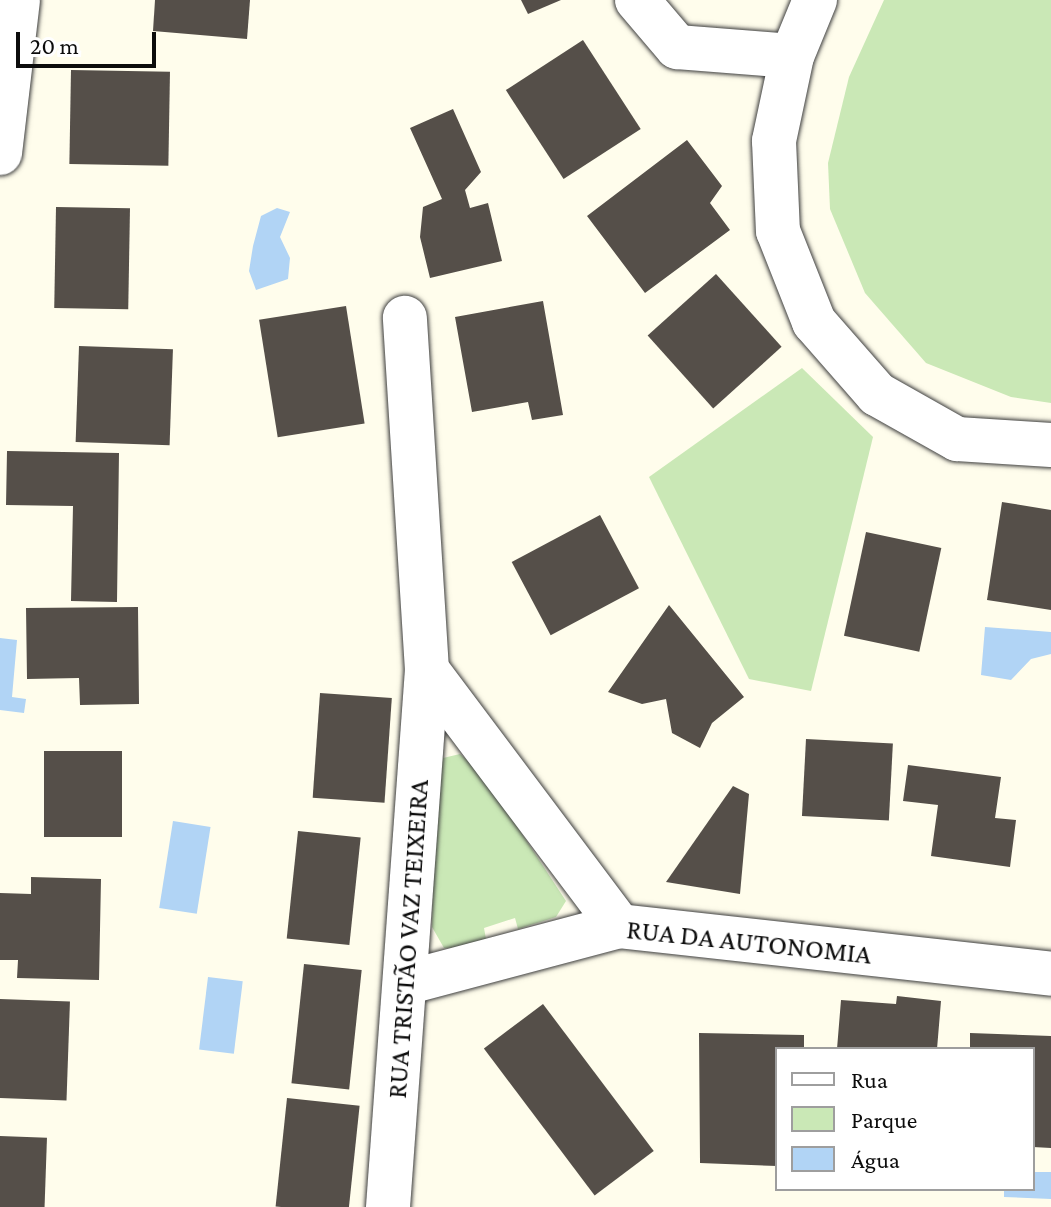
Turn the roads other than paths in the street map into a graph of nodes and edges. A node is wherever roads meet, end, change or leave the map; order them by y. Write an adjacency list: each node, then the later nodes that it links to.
1 (18, 0): 5 (street)
2 (637, 0): 4 (street)
3 (815, 0): 4 (street)
4 (792, 56): 7 (street)
5 (0, 153)
6 (405, 318): 8 (street, RUA TRISTÃO VAZ TEIXEIRA)
7 (1051, 445)
8 (427, 670): 9 (street); 11 (street, RUA TRISTÃO VAZ TEIXEIRA)
9 (619, 926): 10 (street, RUA DA AUTONOMIA); 11 (street, RUA DA AUTONOMIA)
10 (1051, 974)
11 (405, 983): 12 (street, RUA TRISTÃO VAZ TEIXEIRA)
12 (388, 1207)

